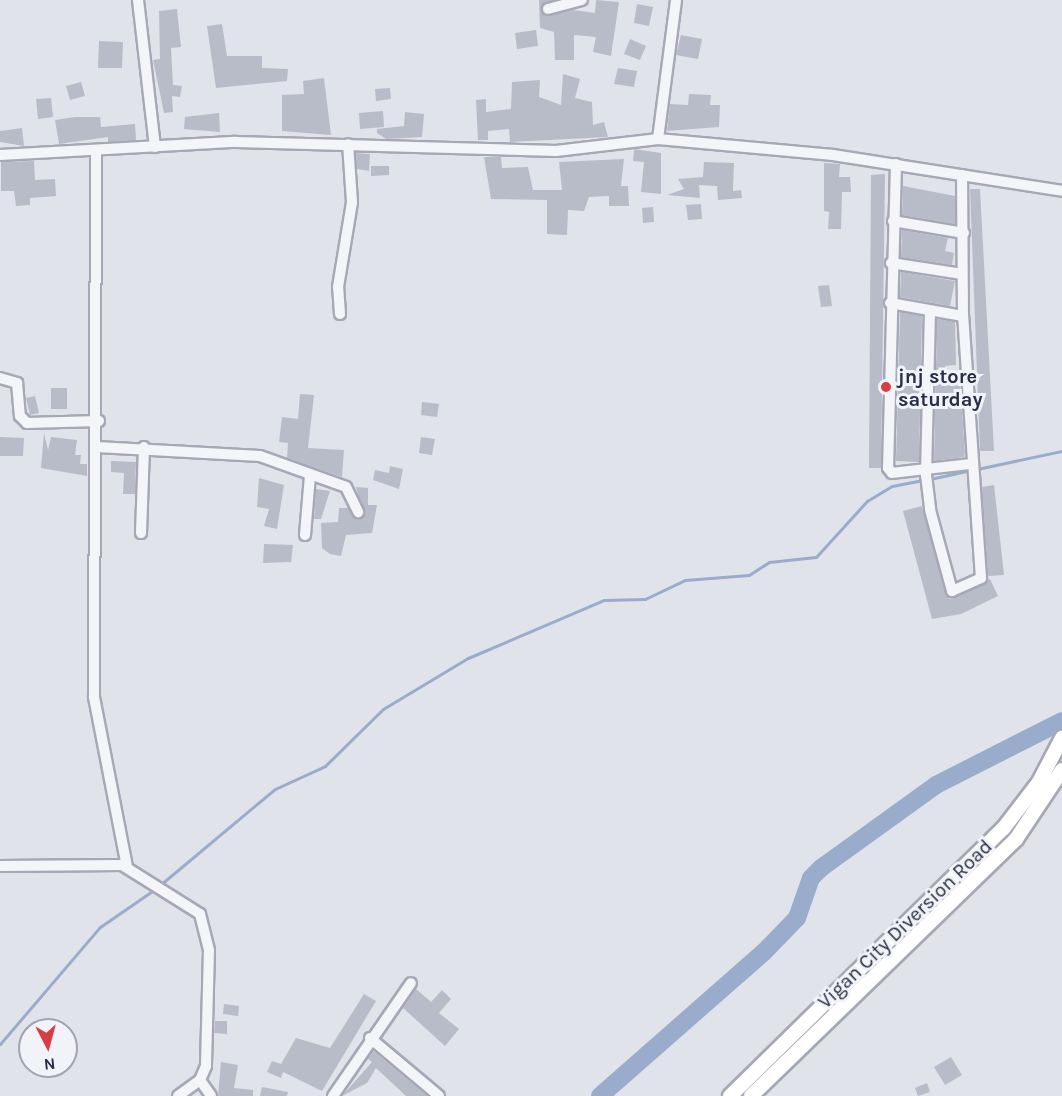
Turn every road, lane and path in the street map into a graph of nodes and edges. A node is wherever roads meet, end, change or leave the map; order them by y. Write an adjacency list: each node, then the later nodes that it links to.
1 (138, 0): 7 (street)
2 (582, 0): 4 (street)
3 (676, 0): 5 (street)
4 (548, 9)
5 (658, 139): 6 (street); 10 (street)
6 (348, 144): 7 (street); 19 (street)
7 (155, 147): 8 (street)
8 (96, 151): 9 (street); 22 (street)
9 (0, 155)
10 (896, 164): 11 (street); 13 (street)
11 (962, 175): 12 (street); 14 (street)
12 (1062, 191)
13 (893, 221): 14 (street); 15 (street)
14 (964, 233): 16 (street)
15 (891, 263): 16 (street); 17 (street)
16 (962, 274): 20 (street)
17 (890, 303): 18 (street); 26 (street)
18 (930, 310): 20 (street); 26 (street)
19 (340, 314)
20 (963, 316): 25 (street)
21 (0, 378): 22 (street)
22 (99, 421): 23 (street)
23 (97, 447): 24 (street); 34 (street)
24 (144, 447): 27 (street); 29 (street)
25 (970, 466): 26 (street); 26 (street)
26 (926, 472)
27 (310, 476): 28 (street); 30 (street)
28 (358, 512)
29 (141, 533)
30 (305, 535)
31 (1062, 738): 42 (main road, Vigan City Diversion Road)
32 (1062, 770): 43 (main road, Vigan City Diversion Road)
33 (0, 866): 34 (street)
34 (127, 867): 37 (street)
35 (411, 983): 36 (street)
36 (370, 1038): 40 (street); 41 (street)
37 (200, 1080): 38 (street); 39 (street)
38 (178, 1096)
39 (211, 1096)
40 (333, 1096)
41 (440, 1096)
42 (730, 1096)
43 (751, 1096)

